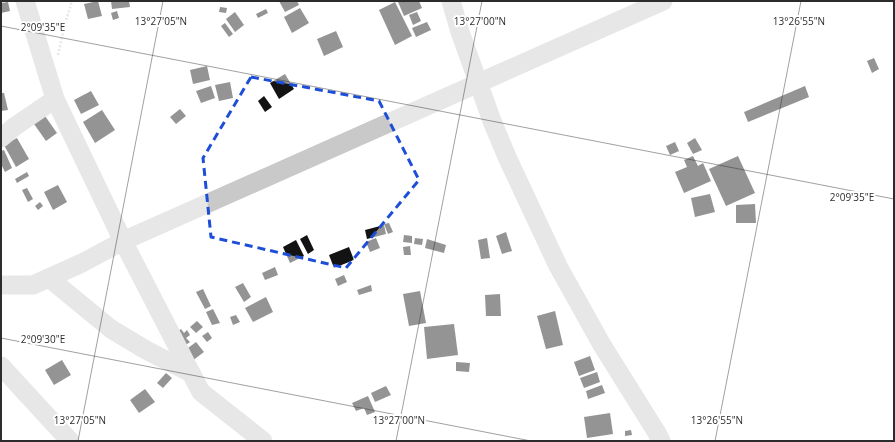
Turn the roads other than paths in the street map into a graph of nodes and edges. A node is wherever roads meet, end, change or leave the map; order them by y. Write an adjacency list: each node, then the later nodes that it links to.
1 (25, 1): 5 (street)
2 (451, 1): 4 (street)
3 (663, 1): 4 (street)
4 (479, 83): 7 (street); 14 (street)
5 (55, 98): 6 (street); 7 (street)
6 (1, 138)
7 (123, 241): 8 (street); 11 (street)
8 (49, 278): 9 (street); 11 (street)
9 (1, 285)
10 (1, 366): 12 (street)
11 (191, 373): 13 (street)
12 (70, 441)
13 (263, 441)
14 (661, 441)

